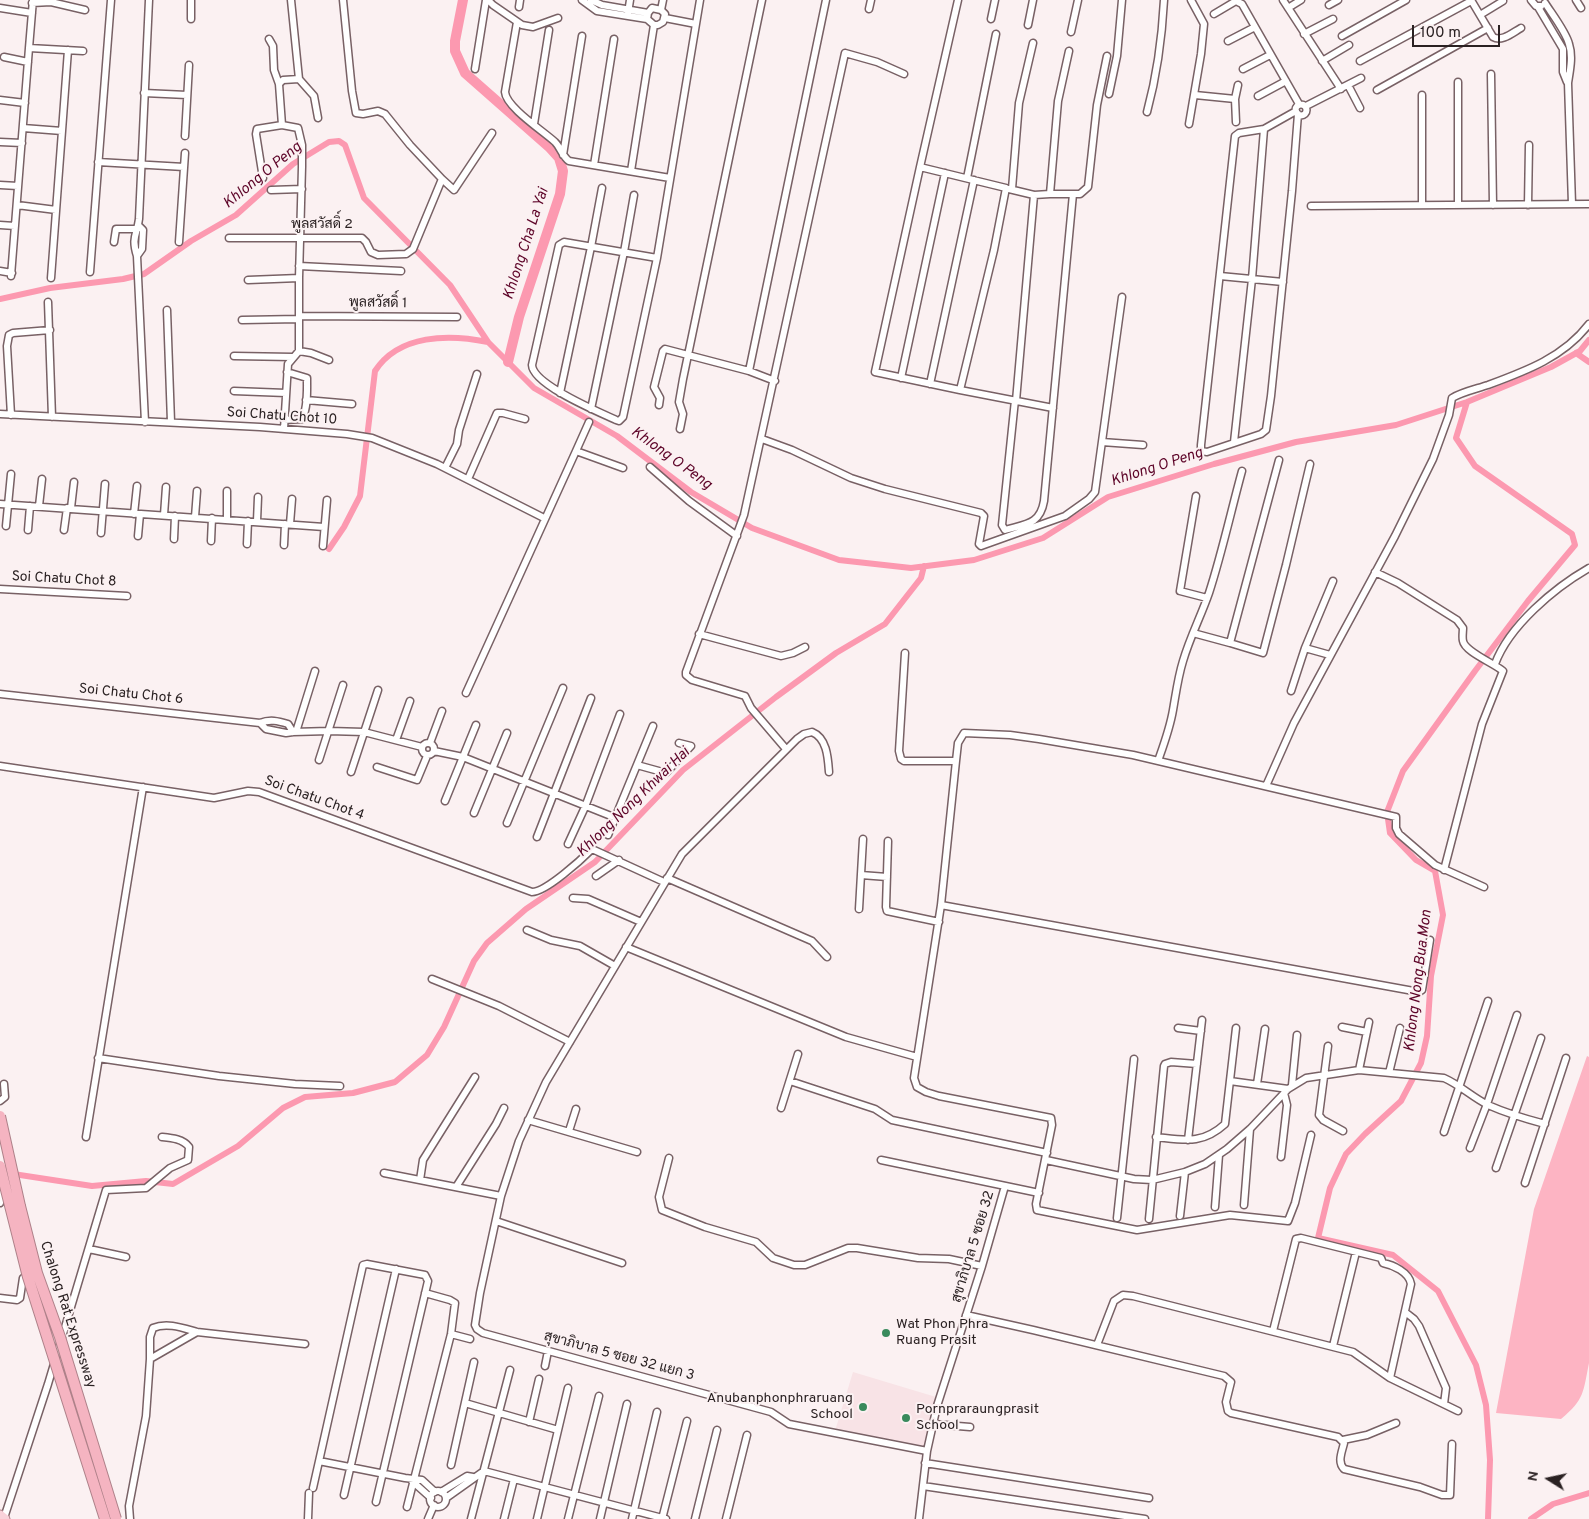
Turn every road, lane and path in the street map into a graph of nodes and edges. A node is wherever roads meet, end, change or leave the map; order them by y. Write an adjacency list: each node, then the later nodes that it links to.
1 (111, 0): 122 (street)
2 (149, 0): 94 (street)
3 (191, 0): 48 (street)
4 (291, 0): 85 (street)
5 (343, 0): 131 (street)
6 (487, 0): 51 (street); 80 (street)
7 (582, 0): 32 (street)
8 (630, 0): 42 (street)
9 (663, 0): 40 (street)
10 (700, 0): 52 (street)
11 (762, 0): 181 (street)
12 (826, 0): 185 (street)
13 (871, 0): 36 (street)
14 (958, 0): 126 (street)
15 (995, 0): 49 (street)
16 (1033, 0): 53 (street)
17 (1078, 0): 59 (street)
18 (1122, 0): 95 (street)
19 (1164, 0): 105 (street)
20 (1191, 0): 97 (street)
21 (1284, 0): 37 (street)
22 (1301, 0): 37 (street)
23 (1338, 0): 33 (street)
24 (1406, 0): 63 (street)
25 (1471, 0): 44 (street); 77 (street)
26 (1531, 0): 34 (street)
27 (1576, 0): 38 (street)
28 (32, 1): 39 (street); 41 (street)
29 (1240, 1): 43 (street); 55 (street)
30 (1503, 1): 44 (street)
31 (1546, 2): 34 (street); 88 (street)
32 (594, 3): 42 (street)
33 (1328, 5)
34 (1538, 6): 88 (street)
35 (0, 8): 41 (street)
36 (870, 8)
37 (1288, 8): 61 (street)
38 (1581, 8)
39 (85, 10)
40 (661, 10): 45 (street); 47 (street)
41 (32, 12): 69 (street)
42 (628, 13): 45 (street)
43 (1214, 14)
44 (1480, 15): 56 (street)
45 (647, 16): 54 (street)
46 (558, 18): 51 (street)
47 (665, 18): 52 (street); 54 (street)
48 (190, 19)
49 (991, 19)
50 (1332, 19): 61 (street)
51 (517, 22): 109 (street)
52 (696, 24): 130 (street)
53 (1028, 25)
54 (654, 26): 127 (street)
55 (1255, 27): 66 (street); 73 (street)
56 (1488, 28): 57 (street); 93 (street)
57 (1521, 28)
58 (549, 30): 109 (street)
59 (1071, 32)
60 (996, 34): 132 (street)
61 (1304, 34): 76 (street)
62 (582, 36): 121 (street)
63 (1342, 36)
64 (269, 39): 89 (street)
65 (614, 39): 124 (street)
66 (1228, 41)
67 (1033, 43): 137 (street)
68 (1350, 45): 76 (street)
69 (29, 48): 70 (street); 78 (street)
70 (68, 50): 71 (street); 114 (street)
71 (83, 51)
72 (1069, 51): 139 (street)
73 (1270, 55): 81 (street); 86 (street)
74 (1106, 56): 140 (street)
75 (4, 57): 78 (street)
76 (1322, 61): 92 (street)
77 (1360, 61)
78 (28, 62): 102 (street)
79 (189, 65): 96 (street)
80 (474, 69)
81 (1243, 69)
82 (904, 74): 189 (street)
83 (1491, 74): 149 (street)
84 (1361, 78): 91 (street)
85 (299, 79): 89 (street); 107 (street)
86 (1286, 81): 99 (street); 103 (street)
87 (1458, 82): 148 (street)
88 (1568, 83): 144 (street)
89 (279, 84): 111 (street)
90 (1238, 85): 100 (street)
91 (1348, 85): 92 (street); 104 (street)
92 (1340, 89): 103 (street)
93 (1377, 90)
94 (144, 93): 96 (street); 123 (street)
95 (1110, 94)
96 (187, 95): 116 (street)
97 (1195, 95): 100 (street); 110 (street)
98 (1422, 95): 147 (street)
99 (1258, 96)
100 (1235, 99): 108 (street)
101 (0, 100): 102 (street)
102 (25, 103): 112 (street)
103 (1302, 105): 106 (street)
104 (1360, 108)
105 (1147, 112)
106 (1297, 113): 113 (street); 171 (street)
107 (318, 118)
108 (1236, 122)
109 (534, 124): 121 (street)
110 (1189, 124)
111 (282, 125): 129 (street); 136 (street)
112 (23, 128): 114 (street); 118 (street)
113 (1264, 130): 166 (street); 169 (street)
114 (62, 131): 151 (street)
115 (492, 133): 131 (street)
116 (185, 136)
117 (0, 142): 118 (street)
118 (22, 143): 134 (street)
119 (1529, 145): 143 (street)
120 (185, 153): 125 (street)
121 (563, 155): 124 (street)
122 (98, 162): 123 (street); 165 (street)
123 (141, 164): 125 (street); 154 (street)
124 (594, 165): 127 (street)
125 (184, 167): 158 (street)
126 (920, 167): 128 (street); 188 (street)
127 (631, 171): 130 (street)
128 (945, 173): 132 (street); 188 (street)
129 (263, 178)
130 (670, 178): 161 (street)
131 (442, 179): 156 (street, พูลสวัสดิ์ 2)
132 (970, 179): 137 (street); 190 (street)
133 (0, 185): 134 (street)
134 (18, 186): 146 (street)
135 (602, 188): 159 (street)
136 (302, 189): 138 (street); 156 (street)
137 (1009, 189): 142 (street); 192 (street)
138 (271, 190)
139 (1050, 194): 140 (street); 142 (street)
140 (1073, 194): 199 (street)
141 (634, 195): 160 (street)
142 (1034, 195): 196 (street)
143 (1528, 204): 144 (street); 149 (street)
144 (1572, 204): 145 (street)
145 (1589, 204)
146 (17, 205): 151 (street); 153 (street)
147 (1422, 205): 148 (street); 150 (street)
148 (1458, 205): 149 (street)
149 (1493, 205)
150 (1311, 206)
151 (56, 210): 167 (street)
152 (0, 225): 153 (street)
153 (15, 226): 163 (street)
154 (137, 227): 157 (street); 206 (street)
155 (229, 238): 156 (street, พูลสวัสดิ์ 2)
156 (300, 238): 162 (street)
157 (114, 242)
158 (179, 242)
159 (591, 247): 160 (street); 194 (street); 194 (street)
160 (624, 252): 161 (street); 200 (street)
161 (656, 258): 200 (street)
162 (299, 266): 164 (street); 168 (street)
163 (0, 271)
164 (401, 271)
165 (90, 272)
166 (1220, 276): 169 (street); 213 (street)
167 (52, 278)
168 (299, 278): 170 (street); 176 (street)
169 (1252, 279): 171 (street); 213 (street)
170 (248, 280)
171 (1283, 282): 213 (street)
172 (1122, 297): 212 (street)
173 (48, 302): 179 (street)
174 (168, 310): 207 (street)
175 (457, 317): 176 (street, พูลสวัสดิ์ 1)
176 (299, 318): 177 (street, พูลสวัสดิ์ 1); 180 (street)
177 (242, 320)
178 (1589, 324): 264 (street)
179 (50, 330): 202 (street); 203 (street)
180 (299, 351): 183 (street); 184 (street)
181 (689, 355): 185 (street); 198 (street); 210 (street)
182 (234, 356): 183 (street)
183 (293, 358): 186 (street)
184 (330, 360)
185 (749, 371): 189 (street)
186 (288, 372): 193 (street); 195 (street)
187 (477, 374): 219 (street)
188 (901, 378): 190 (street)
189 (775, 381): 211 (street)
190 (930, 384): 192 (street)
191 (234, 390): 193 (street)
192 (960, 390): 196 (street)
193 (286, 393): 204 (street)
194 (560, 393): 200 (street)
195 (306, 400): 197 (street); 204 (street)
196 (1015, 401): 199 (street); 199 (street)
197 (352, 404)
198 (659, 405)
199 (1053, 408)
200 (591, 409)
201 (0, 414): 202 (street, Soi Chatu Chot 10)
202 (11, 415): 203 (street, Soi Chatu Chot 10)
203 (52, 417): 206 (street, Soi Chatu Chot 10)
204 (284, 420): 209 (street)
205 (526, 420): 224 (street)
206 (145, 422): 207 (street, Soi Chatu Chot 10)
207 (171, 422): 209 (street, Soi Chatu Chot 10)
208 (589, 422): 215 (street)
209 (284, 429): 219 (street, Soi Chatu Chot 10)
210 (680, 429)
211 (762, 439): 212 (street); 256 (street)
212 (1102, 442): 214 (street)
213 (1234, 442)
214 (1143, 445)
215 (576, 451): 220 (street); 246 (street)
216 (1279, 460): 271 (street)
217 (1310, 464): 271 (street)
218 (650, 467): 256 (street)
219 (445, 468): 224 (street, Soi Chatu Chot 10)
220 (623, 468)
221 (1242, 471): 268 (street)
222 (11, 474): 236 (street)
223 (42, 478): 238 (street)
224 (468, 478): 246 (street, Soi Chatu Chot 10)
225 (74, 482): 239 (street)
226 (105, 484): 240 (street)
227 (137, 486): 241 (street)
228 (166, 487): 242 (street)
229 (197, 491): 244 (street)
230 (227, 491): 247 (street)
231 (258, 496): 249 (street)
232 (1196, 496): 268 (street)
233 (292, 499): 250 (street)
234 (327, 500): 252 (street)
235 (0, 504): 236 (street)
236 (8, 504): 237 (street); 251 (street)
237 (30, 506): 238 (street); 253 (street)
238 (39, 506): 239 (street)
239 (69, 508): 240 (street); 254 (street)
240 (103, 511): 241 (street); 255 (street)
241 (137, 514): 242 (street); 257 (street)
242 (164, 515): 243 (street)
243 (175, 516): 244 (street); 258 (street)
244 (194, 517): 245 (street)
245 (212, 518): 247 (street); 259 (street)
246 (544, 518): 282 (street)
247 (227, 520): 248 (street)
248 (248, 520): 249 (street); 260 (street)
249 (258, 521): 250 (street)
250 (288, 524): 252 (street); 261 (street)
251 (6, 526)
252 (324, 527): 262 (street)
253 (28, 530)
254 (64, 530)
255 (101, 533)
256 (738, 534): 270 (street)
257 (138, 536)
258 (174, 539)
259 (211, 541)
260 (247, 544)
261 (284, 545)
262 (323, 546)
263 (1589, 568): 276 (street)
264 (1375, 572): 275 (street); 276 (street)
265 (1334, 581): 273 (street)
266 (0, 589): 267 (street, Soi Chatu Chot 8)
267 (127, 596)
268 (1207, 598): 269 (street)
269 (1193, 633): 271 (street); 304 (street)
270 (699, 634): 272 (street); 298 (street)
271 (1230, 643)
272 (805, 647)
273 (1305, 648): 275 (street); 281 (street)
274 (905, 654): 303 (street)
275 (1330, 655): 312 (street)
276 (1492, 663): 326 (street)
277 (315, 671): 291 (street)
278 (343, 685): 290 (street)
279 (563, 688): 311 (street)
280 (378, 690): 292 (street)
281 (1291, 691)
282 (466, 693)
283 (0, 694): 291 (street, Soi Chatu Chot 6)
284 (592, 698): 314 (street)
285 (410, 701): 294 (street)
286 (442, 711): 295 (street)
287 (620, 714): 316 (street)
288 (476, 725): 301 (street)
289 (652, 726): 305 (street)
290 (329, 731): 291 (street); 292 (street); 302 (street)
291 (294, 732)
292 (364, 732): 294 (street); 309 (street)
293 (507, 733): 308 (street)
294 (396, 740): 297 (street)
295 (430, 743): 297 (street); 299 (street)
296 (679, 743): 305 (street)
297 (422, 747): 300 (street)
298 (786, 749): 310 (street); 330 (street)
299 (434, 751): 300 (street); 301 (street)
300 (426, 756): 307 (street)
301 (463, 757): 308 (street); 315 (street)
302 (319, 760)
303 (956, 761): 304 (street); 333 (street)
304 (1158, 761): 312 (street)
305 (637, 765): 318 (street)
306 (0, 766): 313 (street, Soi Chatu Chot 4)
307 (378, 766)
308 (492, 768): 311 (street); 317 (street)
309 (351, 772)
310 (829, 772)
311 (524, 782): 314 (street); 319 (street)
312 (1266, 786): 326 (street)
313 (143, 787): 325 (street, Soi Chatu Chot 4); 360 (street)
314 (554, 794): 316 (street); 321 (street)
315 (445, 802)
316 (585, 807): 318 (street); 324 (street)
317 (474, 813)
318 (616, 818): 320 (street)
319 (507, 823)
320 (608, 835)
321 (537, 837)
322 (863, 839): 327 (street)
323 (888, 842): 329 (street)
324 (568, 844)
325 (619, 860): 328 (street); 330 (street)
326 (1444, 870): 331 (street)
327 (861, 875): 329 (street); 334 (street)
328 (596, 876)
329 (887, 876): 336 (street)
330 (665, 880): 335 (street); 340 (street)
331 (1484, 887)
332 (573, 898): 335 (street)
333 (942, 906): 336 (street); 338 (street)
334 (859, 909)
335 (641, 922): 339 (street)
336 (939, 922): 359 (street)
337 (527, 930): 341 (street)
338 (1430, 940)
339 (626, 947): 341 (street); 359 (street)
340 (827, 958)
341 (615, 966): 356 (street)
342 (432, 979): 356 (street)
343 (1488, 1001): 373 (street)
344 (1517, 1015): 376 (street)
345 (1202, 1020): 352 (street)
346 (1369, 1022): 353 (street)
347 (1342, 1027): 353 (street)
348 (1178, 1028): 352 (street)
349 (1236, 1028): 369 (street)
350 (1400, 1028): 365 (street)
351 (1265, 1029): 371 (street)
352 (1201, 1031): 363 (street)
353 (1367, 1032): 364 (street)
354 (1296, 1035): 374 (street)
355 (1541, 1038): 380 (street)
356 (570, 1042): 382 (street)
357 (1328, 1046): 366 (street)
358 (798, 1054): 368 (street)
359 (917, 1057): 396 (street)
360 (98, 1058): 372 (street); 390 (street)
361 (1566, 1058): 383 (street)
362 (1134, 1059): 404 (street)
363 (1197, 1064): 391 (street); 392 (street)
364 (1360, 1070): 365 (street); 366 (street)
365 (1388, 1073): 373 (street)
366 (1325, 1075): 374 (street); 386 (street)
367 (475, 1077): 405 (street)
368 (790, 1081): 378 (street); 396 (street)
369 (1230, 1082): 371 (street); 392 (street)
370 (4, 1084): 375 (street)
371 (1258, 1084): 374 (street)
372 (340, 1086)
373 (1459, 1086): 376 (street); 387 (street)
374 (1288, 1089): 384 (street); 397 (street)
375 (0, 1101)
376 (1487, 1104): 380 (street); 393 (street)
377 (504, 1108): 409 (street)
378 (780, 1108)
379 (576, 1109): 385 (street)
380 (1514, 1115): 383 (street); 401 (street)
381 (0, 1116): 488 (highway, Chalong Rat Expressway, bridge)
382 (528, 1120): 385 (street); 412 (street)
383 (1545, 1124): 407 (street)
384 (1250, 1129): 395 (street); 414 (street)
385 (568, 1131): 394 (street)
386 (1343, 1131)
387 (1444, 1132)
388 (1311, 1135): 411 (street)
389 (162, 1136): 420 (street)
390 (86, 1137)
391 (1156, 1137): 392 (street); 406 (street)
392 (1188, 1140)
393 (1470, 1148)
394 (637, 1152)
395 (1219, 1155): 403 (street); 415 (street)
396 (1046, 1157): 404 (street); 411 (street)
397 (1281, 1157)
398 (669, 1158): 424 (street)
399 (881, 1160): 408 (street)
400 (0, 1166): 487 (highway, Chalong Rat Expressway, bridge)
401 (1496, 1168)
402 (384, 1172): 405 (street)
403 (1185, 1172): 406 (street); 416 (street)
404 (1121, 1177): 406 (street); 417 (street)
405 (420, 1180): 409 (street)
406 (1152, 1180): 418 (street)
407 (1525, 1183)
408 (1005, 1186): 411 (street); 424 (street, สุขาภิบาล 5 ซอย 32)
409 (456, 1187): 412 (street)
410 (2, 1190): 413 (street)
411 (1039, 1193)
412 (501, 1196): 419 (street)
413 (0, 1203)
414 (1244, 1205)
415 (1215, 1207)
416 (1180, 1216)
417 (1117, 1218)
418 (1149, 1220)
419 (496, 1221): 423 (street); 438 (street, สุขาภิบาล 5 ซอย 32 แยก 3)
420 (89, 1248): 422 (street); 486 (street)
421 (1356, 1252): 429 (street); 431 (street); 437 (street)
422 (126, 1257)
423 (622, 1263)
424 (982, 1266): 430 (street, สุขาภิบาล 5 ซอย 32)
425 (396, 1269): 427 (street); 464 (street); 467 (street)
426 (23, 1278): 428 (street)
427 (425, 1293): 433 (street); 469 (street)
428 (0, 1298)
429 (1405, 1312): 443 (street); 449 (street)
430 (966, 1315): 436 (street); 456 (street, สุขาภิบาล 5 ซอย 32)
431 (1273, 1331): 436 (street); 437 (street)
432 (197, 1332): 435 (street); 439 (street); 439 (street)
433 (451, 1334): 434 (street); 472 (street)
434 (470, 1339)
435 (305, 1344)
436 (1097, 1345): 461 (street)
437 (1332, 1346): 443 (street)
438 (548, 1352): 441 (street); 463 (street, สุขาภิบาล 5 ซอย 32 แยก 3)
439 (150, 1359): 489 (street)
440 (474, 1362): 447 (street)
441 (544, 1366)
442 (510, 1370): 452 (street)
443 (1390, 1378): 449 (street)
444 (539, 1379): 454 (street)
445 (568, 1388): 458 (street)
446 (599, 1396): 477 (street)
447 (465, 1403): 452 (street); 466 (street)
448 (627, 1404): 482 (street)
449 (1444, 1404): 450 (street)
450 (1458, 1411)
451 (656, 1412): 485 (street)
452 (499, 1413): 454 (street); 468 (street)
453 (687, 1421): 498 (street)
454 (529, 1422): 458 (street)
455 (1396, 1423): 461 (street)
456 (933, 1424): 457 (street); 463 (street, สุขาภิบาล 5 ซอย 32)
457 (970, 1427)
458 (558, 1430): 474 (street)
459 (717, 1430): 499 (street)
460 (747, 1435): 500 (street)
461 (1343, 1440): 462 (street)
462 (1452, 1444)
463 (927, 1451): 465 (street, สุขาภิบาล 5 ซอย 32)
464 (319, 1461): 467 (street); 490 (street)
465 (925, 1463): 473 (street, สุขาภิบาล 5 ซอย 32); 480 (street)
466 (451, 1464)
467 (350, 1468): 469 (street); 476 (street)
468 (484, 1471): 470 (street); 471 (street); 492 (street)
469 (383, 1474): 472 (street); 481 (street)
470 (473, 1477): 475 (street); 479 (street)
471 (514, 1479): 474 (street); 493 (street)
472 (412, 1480): 475 (street); 478 (street); 484 (street)
473 (923, 1486): 501 (street, สุขาภิบาล 5 ซอย 32); 502 (street)
474 (545, 1487): 477 (street); 494 (street)
475 (438, 1492): 478 (street); 479 (street)
476 (344, 1495)
477 (575, 1495): 482 (street); 495 (street)
478 (431, 1498): 483 (street)
479 (446, 1498): 483 (street)
480 (1149, 1498)
481 (376, 1502)
482 (604, 1503): 485 (street); 496 (street)
483 (434, 1505): 491 (street)
484 (407, 1507)
485 (634, 1511): 497 (street); 498 (street)
486 (3, 1517)
487 (105, 1519)
488 (116, 1519)
489 (130, 1519)
490 (308, 1519)
491 (428, 1519)
492 (471, 1519)
493 (504, 1519)
494 (537, 1519)
495 (568, 1519)
496 (600, 1519)
497 (632, 1519)
498 (663, 1519)
499 (695, 1519)
500 (726, 1519)
501 (919, 1519)
502 (1145, 1519)

